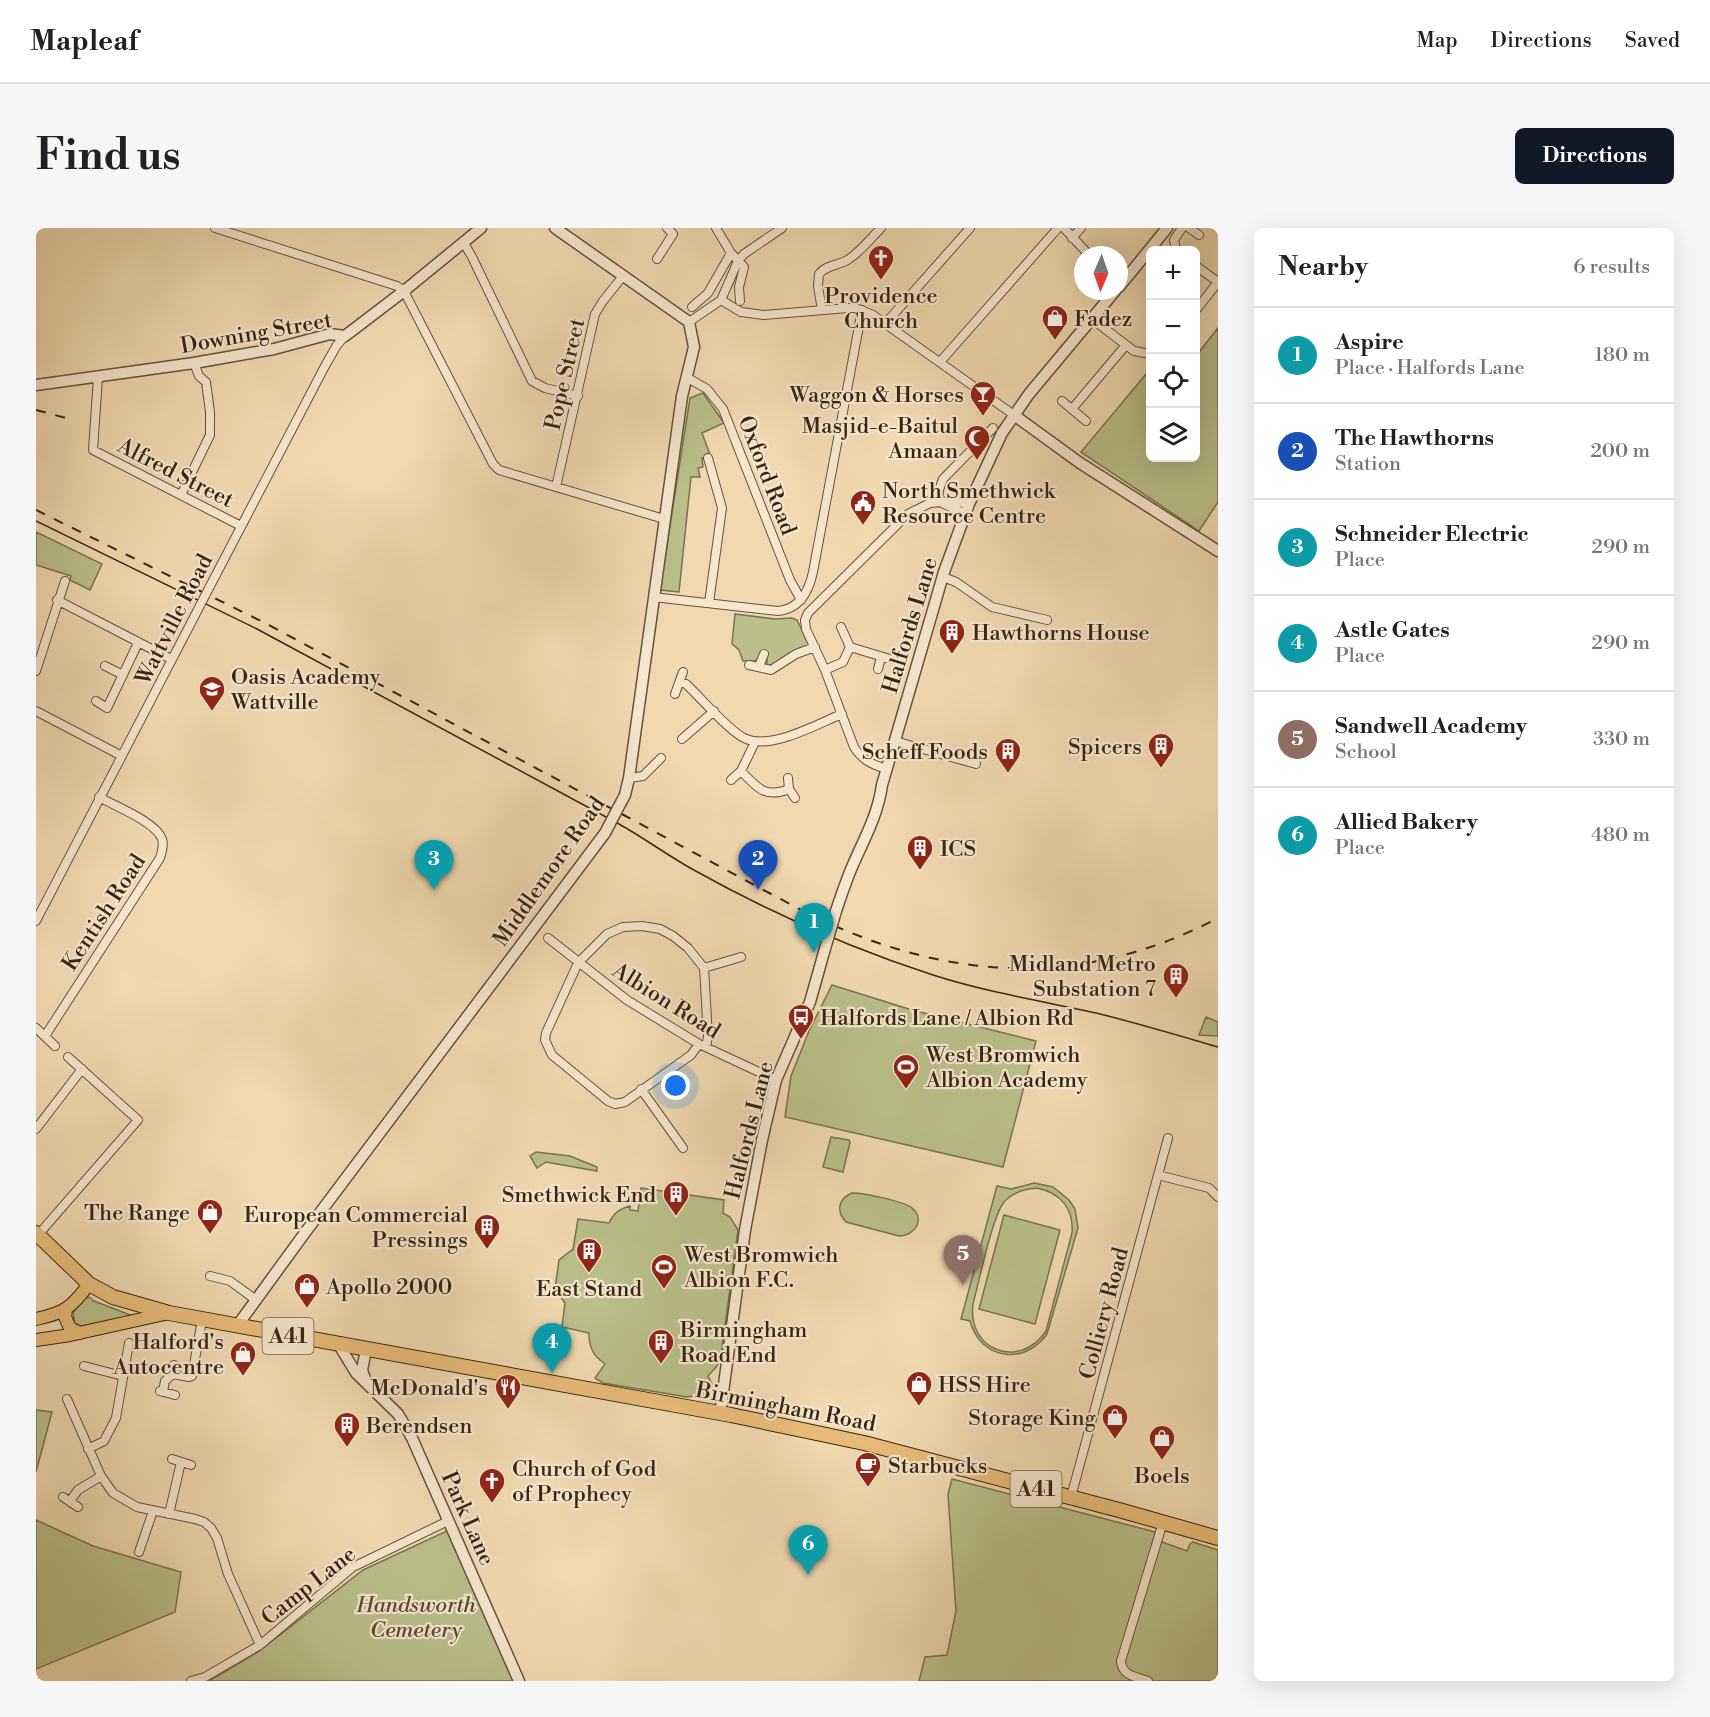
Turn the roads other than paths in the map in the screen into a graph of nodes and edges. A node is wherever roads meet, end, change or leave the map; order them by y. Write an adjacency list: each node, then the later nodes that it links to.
1 (215, 228): 27 (street)
2 (481, 228): 17 (street, Downing Street)
3 (555, 228): 25 (street)
4 (667, 228): 21 (street)
5 (716, 228): 20 (street)
6 (782, 228): 22 (street)
7 (881, 228): 33 (street)
8 (970, 228): 37 (street)
9 (1058, 228): 41 (street)
10 (1064, 228): 16 (street)
11 (1081, 228): 16 (street)
12 (1167, 228): 24 (street)
13 (1182, 228): 19 (street)
14 (1189, 228): 15 (street)
15 (1199, 236)
16 (1072, 238): 18 (street)
17 (464, 243): 27 (street, Downing Street); 46 (street)
18 (1080, 246)
19 (1175, 246)
20 (731, 253): 22 (street); 32 (street)
21 (657, 259)
22 (738, 261): 28 (street); 30 (street)
23 (1200, 269): 26 (street)
24 (1128, 275)
25 (623, 276): 36 (street); 46 (street, Pope Street)
26 (1218, 282): 31 (street)
27 (404, 291): 38 (street, Downing Street); 55 (street)
28 (721, 300): 33 (street); 36 (street)
29 (1108, 300): 35 (street, Halfords Lane)
30 (740, 301)
31 (1200, 305)
32 (692, 307)
33 (822, 310): 34 (street)
34 (862, 310): 37 (street); 66 (street)
35 (1092, 319): 39 (street); 49 (street, Halfords Lane)
36 (688, 322): 44 (street, Middlemore Road)
37 (885, 324): 41 (street)
38 (345, 336): 42 (street, Downing Street); 60 (street, Wattville Road)
39 (1125, 345): 40 (street); 48 (street)
40 (1146, 353)
41 (940, 362): 49 (street)
42 (194, 363): 43 (street, Downing Street); 56 (street)
43 (98, 377): 45 (street, Downing Street); 56 (street, Alfred Street)
44 (686, 377): 59 (street, Middlemore Road); 66 (street, Oxford Road)
45 (36, 385)
46 (578, 396): 55 (street, Pope Street)
47 (1062, 401): 48 (street)
48 (1072, 409): 50 (street)
49 (1014, 415): 58 (street, Halfords Lane); 61 (street)
50 (1086, 421)
51 (993, 428): 57 (street)
52 (708, 458): 53 (street)
53 (711, 469): 54 (street); 67 (street)
54 (700, 472)
55 (556, 487): 59 (street)
56 (181, 495): 60 (street, Alfred Street)
57 (938, 502): 58 (street); 71 (street)
58 (967, 509): 62 (street, Halfords Lane)
59 (664, 519): 64 (street, Middlemore Road)
60 (242, 526): 74 (street, Wattville Road, bridge)
61 (1218, 551)
62 (943, 577): 68 (street); 88 (street, Halfords Lane)
63 (65, 581): 65 (street)
64 (653, 597): 67 (street); 95 (street, Middlemore Road)
65 (57, 600): 70 (street); 78 (street)
66 (801, 600): 67 (street)
67 (709, 603)
68 (1047, 620)
69 (841, 627): 72 (street)
70 (138, 643): 74 (street); 80 (street)
71 (815, 647): 73 (street); 77 (street)
72 (850, 647): 76 (street); 77 (street)
73 (764, 654)
74 (171, 659): 90 (street, Wattville Road)
75 (105, 666): 80 (street)
76 (878, 669)
77 (825, 670): 86 (street)
78 (36, 671)
79 (683, 672): 81 (street)
80 (123, 675): 83 (street)
81 (680, 682): 82 (street); 85 (street)
82 (675, 694)
83 (96, 701)
84 (36, 711): 90 (street)
85 (714, 711): 87 (street); 89 (street)
86 (842, 714): 89 (street); 93 (street)
87 (682, 739)
88 (895, 741): 92 (street); 93 (street, Halfords Lane)
89 (755, 742): 94 (street)
90 (122, 756): 99 (street, Wattville Road)
91 (661, 758): 95 (street)
92 (976, 764)
93 (887, 769): 112 (street, Halfords Lane, bridge)
94 (741, 771): 97 (street); 98 (street)
95 (629, 778): 122 (street, Middlemore Road, bridge)
96 (788, 778): 98 (street)
97 (731, 780)
98 (789, 789): 100 (street)
99 (99, 797): 101 (street, Wattville Road); 107 (street, Kentish Road)
100 (795, 798)
101 (36, 921)
102 (548, 938): 104 (street, Albion Road)
103 (741, 957): 105 (street)
104 (578, 963): 105 (street); 109 (street, Albion Road); 113 (street)
105 (704, 968): 109 (street)
106 (36, 1028): 107 (street)
107 (45, 1036): 108 (street)
108 (54, 1046)
109 (703, 1046): 112 (street, Albion Road); 113 (street)
110 (68, 1057): 111 (street)
111 (82, 1069): 114 (street); 119 (street)
112 (776, 1080): 138 (street, Halfords Lane)
113 (641, 1089): 116 (street)
114 (36, 1129)
115 (1168, 1138): 117 (street, Colliery Road)
116 (683, 1148)
117 (1158, 1175): 118 (street); 142 (street, Colliery Road)
118 (1218, 1197)
119 (37, 1234): 121 (highway, A41)
120 (210, 1276): 122 (street)
121 (89, 1284): 123 (main road); 124 (highway, A41)
122 (256, 1300): 127 (street, Middlemore Road)
123 (66, 1310): 125 (main road); 128 (main road)
124 (169, 1313): 126 (highway, A41); 128 (main road)
125 (42, 1317): 129 (main road)
126 (202, 1320): 127 (highway, A41); 136 (street)
127 (237, 1326): 131 (highway, A41)
128 (80, 1332): 129 (main road)
129 (41, 1339)
130 (129, 1343): 134 (street)
131 (339, 1345): 132 (highway, Birmingham Road / A41); 135 (street, Park Lane)
132 (366, 1350): 135 (street); 138 (highway, Birmingham Road / A41)
133 (84, 1366): 134 (street)
134 (123, 1376): 139 (street)
135 (366, 1383): 146 (street, Park Lane)
136 (175, 1395)
137 (67, 1399): 139 (street)
138 (720, 1414): 142 (highway, Birmingham Road / A41)
139 (88, 1449): 141 (street)
140 (191, 1465): 145 (street)
141 (101, 1476): 143 (street); 144 (street)
142 (1071, 1497): 147 (highway, Birmingham Road / A41)
143 (78, 1507)
144 (153, 1510): 145 (street); 149 (street)
145 (169, 1514): 150 (street)
146 (448, 1521): 150 (street, Camp Lane); 152 (street, Park Lane)
147 (1163, 1522): 148 (highway, Birmingham Road / A41); 153 (street)
148 (1218, 1538)
149 (138, 1552)
150 (260, 1645): 151 (street, Camp Lane)
151 (192, 1681)
152 (519, 1681)
153 (1148, 1681)

